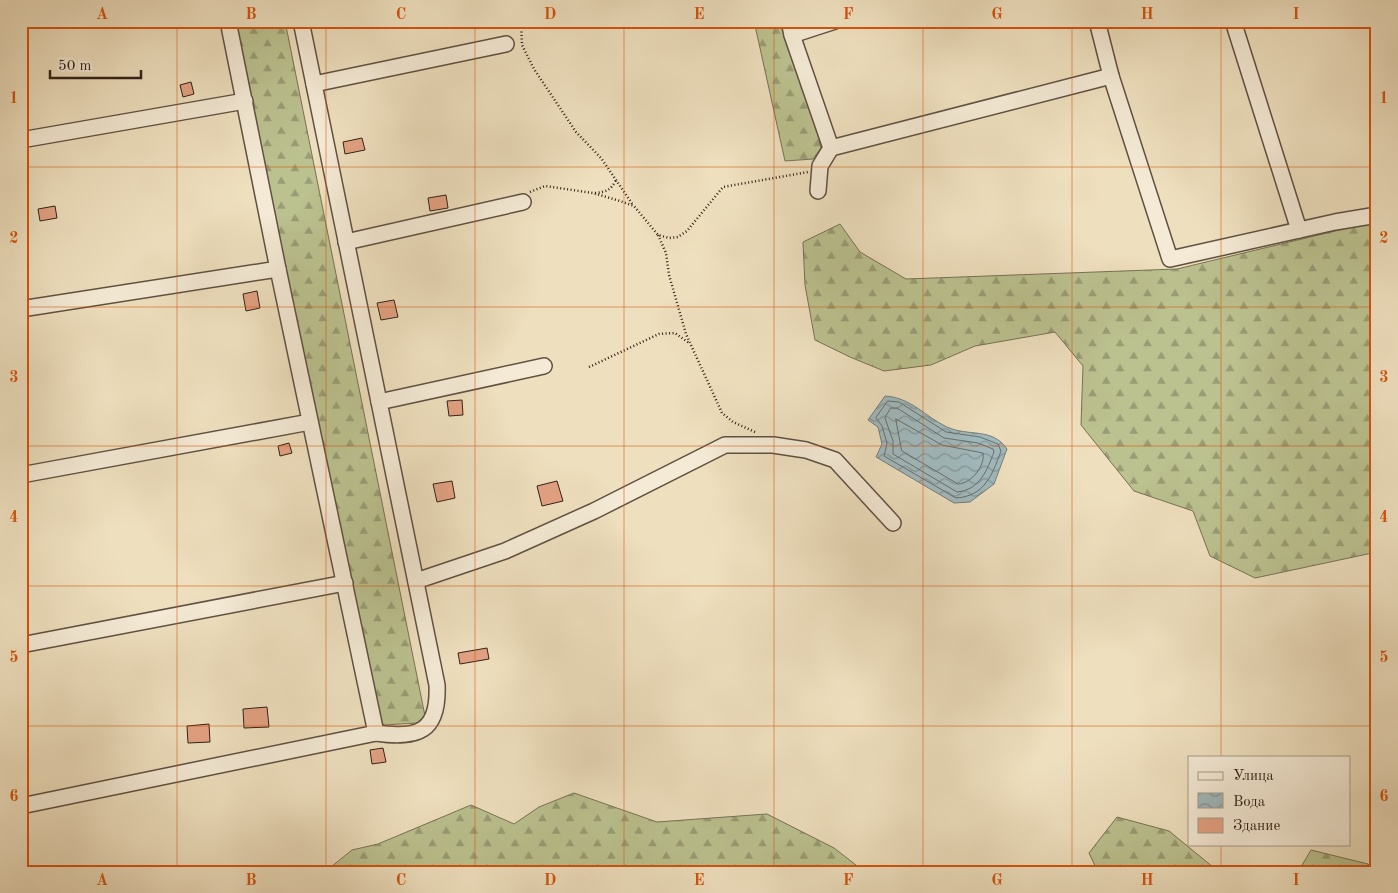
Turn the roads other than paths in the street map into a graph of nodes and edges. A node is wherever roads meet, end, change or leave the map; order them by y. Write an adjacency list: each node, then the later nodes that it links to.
1 (228, 21): 10 (street)
2 (301, 21): 9 (street)
3 (835, 21): 6 (street)
4 (1097, 21): 8 (street)
5 (1233, 21): 16 (street)
6 (790, 28): 12 (street)
7 (506, 44): 9 (street)
8 (1111, 76): 12 (street); 16 (street)
9 (314, 84): 17 (street)
10 (245, 101): 11 (street); 18 (street)
11 (21, 140)
12 (831, 148): 13 (street)
13 (818, 191)
14 (523, 202): 17 (street)
15 (1377, 214): 16 (street)
16 (1299, 230)
17 (346, 242): 21 (street)
18 (278, 269): 19 (street); 22 (street)
19 (21, 309)
20 (544, 366): 21 (street)
21 (379, 402): 25 (street)
22 (310, 422): 23 (street); 26 (street)
23 (21, 476)
24 (893, 523): 25 (street)
25 (416, 581): 28 (street)
26 (345, 583): 27 (street); 28 (street)
27 (21, 645)
28 (376, 733): 29 (street)
29 (21, 806)

